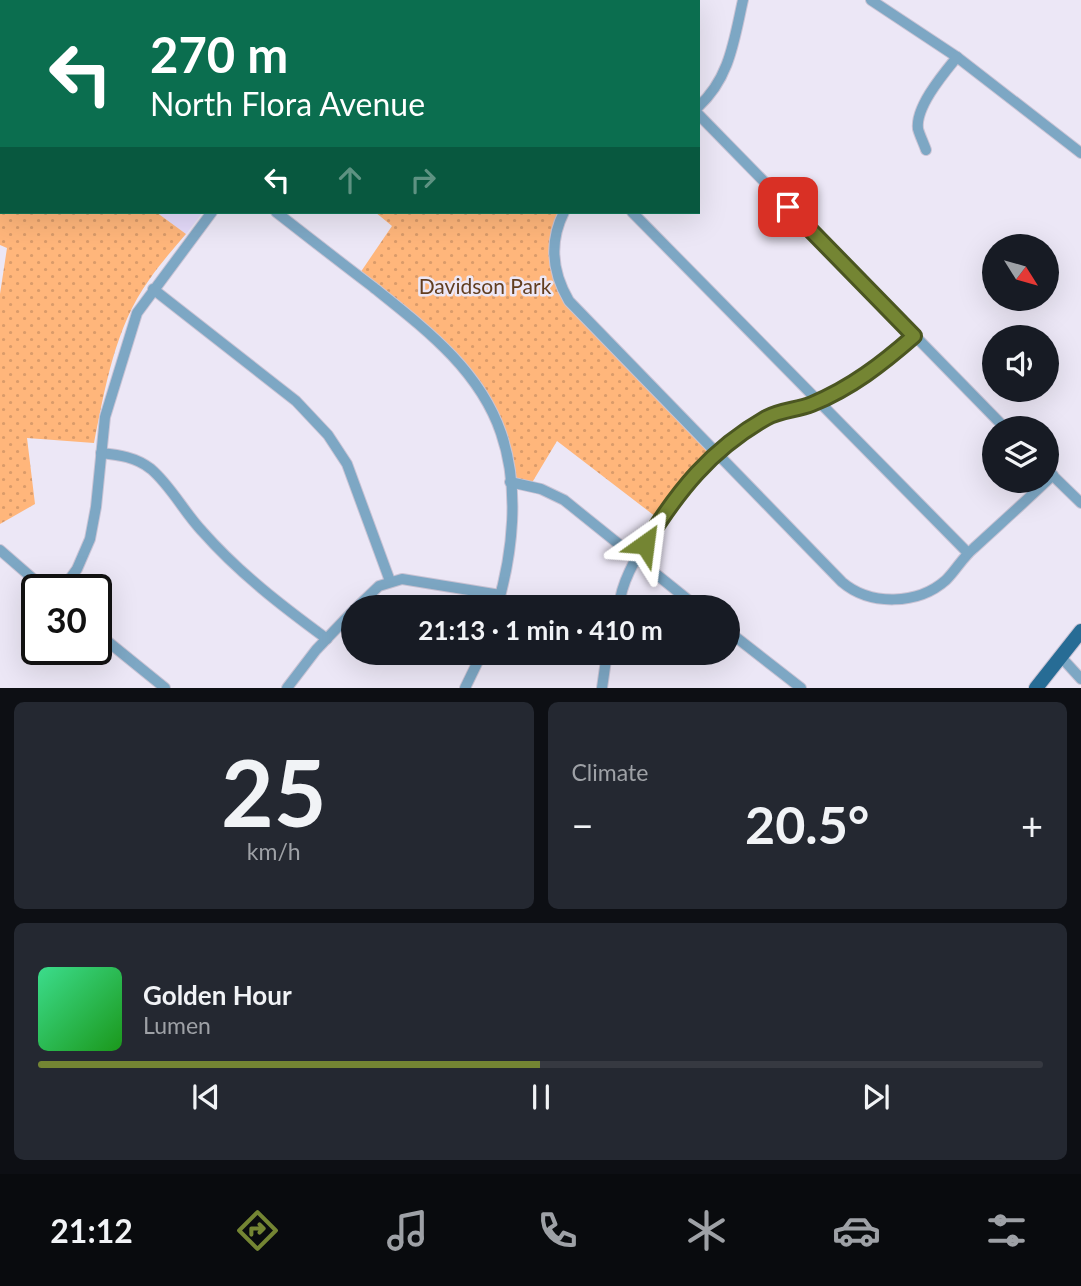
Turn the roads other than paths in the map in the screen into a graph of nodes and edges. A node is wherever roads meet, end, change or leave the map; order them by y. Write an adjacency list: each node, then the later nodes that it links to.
1 (743, 0): 4 (street)
2 (871, 0): 3 (street)
3 (957, 57): 6 (street); 7 (street)
4 (700, 105)
5 (700, 116): 13 (street)
6 (926, 150)
7 (1081, 153)
8 (210, 214): 12 (street)
9 (279, 214): 19 (street)
10 (563, 214): 17 (street)
11 (634, 214): 14 (street)
12 (153, 289): 16 (street); 27 (street)
13 (914, 336): 14 (street); 15 (street)
14 (820, 400): 17 (street); 23 (street)
15 (993, 416)
16 (101, 453): 26 (street); 34 (street)
17 (718, 453): 23 (street); 24 (street)
18 (1059, 481): 21 (street)
19 (510, 482): 24 (street); 29 (street)
20 (1029, 493): 23 (street)
21 (1081, 503)
22 (0, 550): 25 (street)
23 (968, 553)
24 (635, 559): 30 (street); 31 (street)
25 (28, 574)
26 (73, 574)
27 (390, 581): 28 (street); 29 (street)
28 (368, 595)
29 (500, 595)
30 (621, 595)
31 (682, 595)
32 (341, 624): 34 (street)
33 (1081, 631): 37 (main road)
34 (327, 639): 42 (street)
35 (740, 640): 45 (street)
36 (112, 645): 41 (street)
37 (1061, 657): 40 (street); 46 (main road)
38 (476, 665): 43 (street)
39 (605, 665): 44 (street)
40 (1081, 679)
41 (165, 688)
42 (287, 688)
43 (465, 688)
44 (602, 688)
45 (801, 688)
46 (1036, 688)

